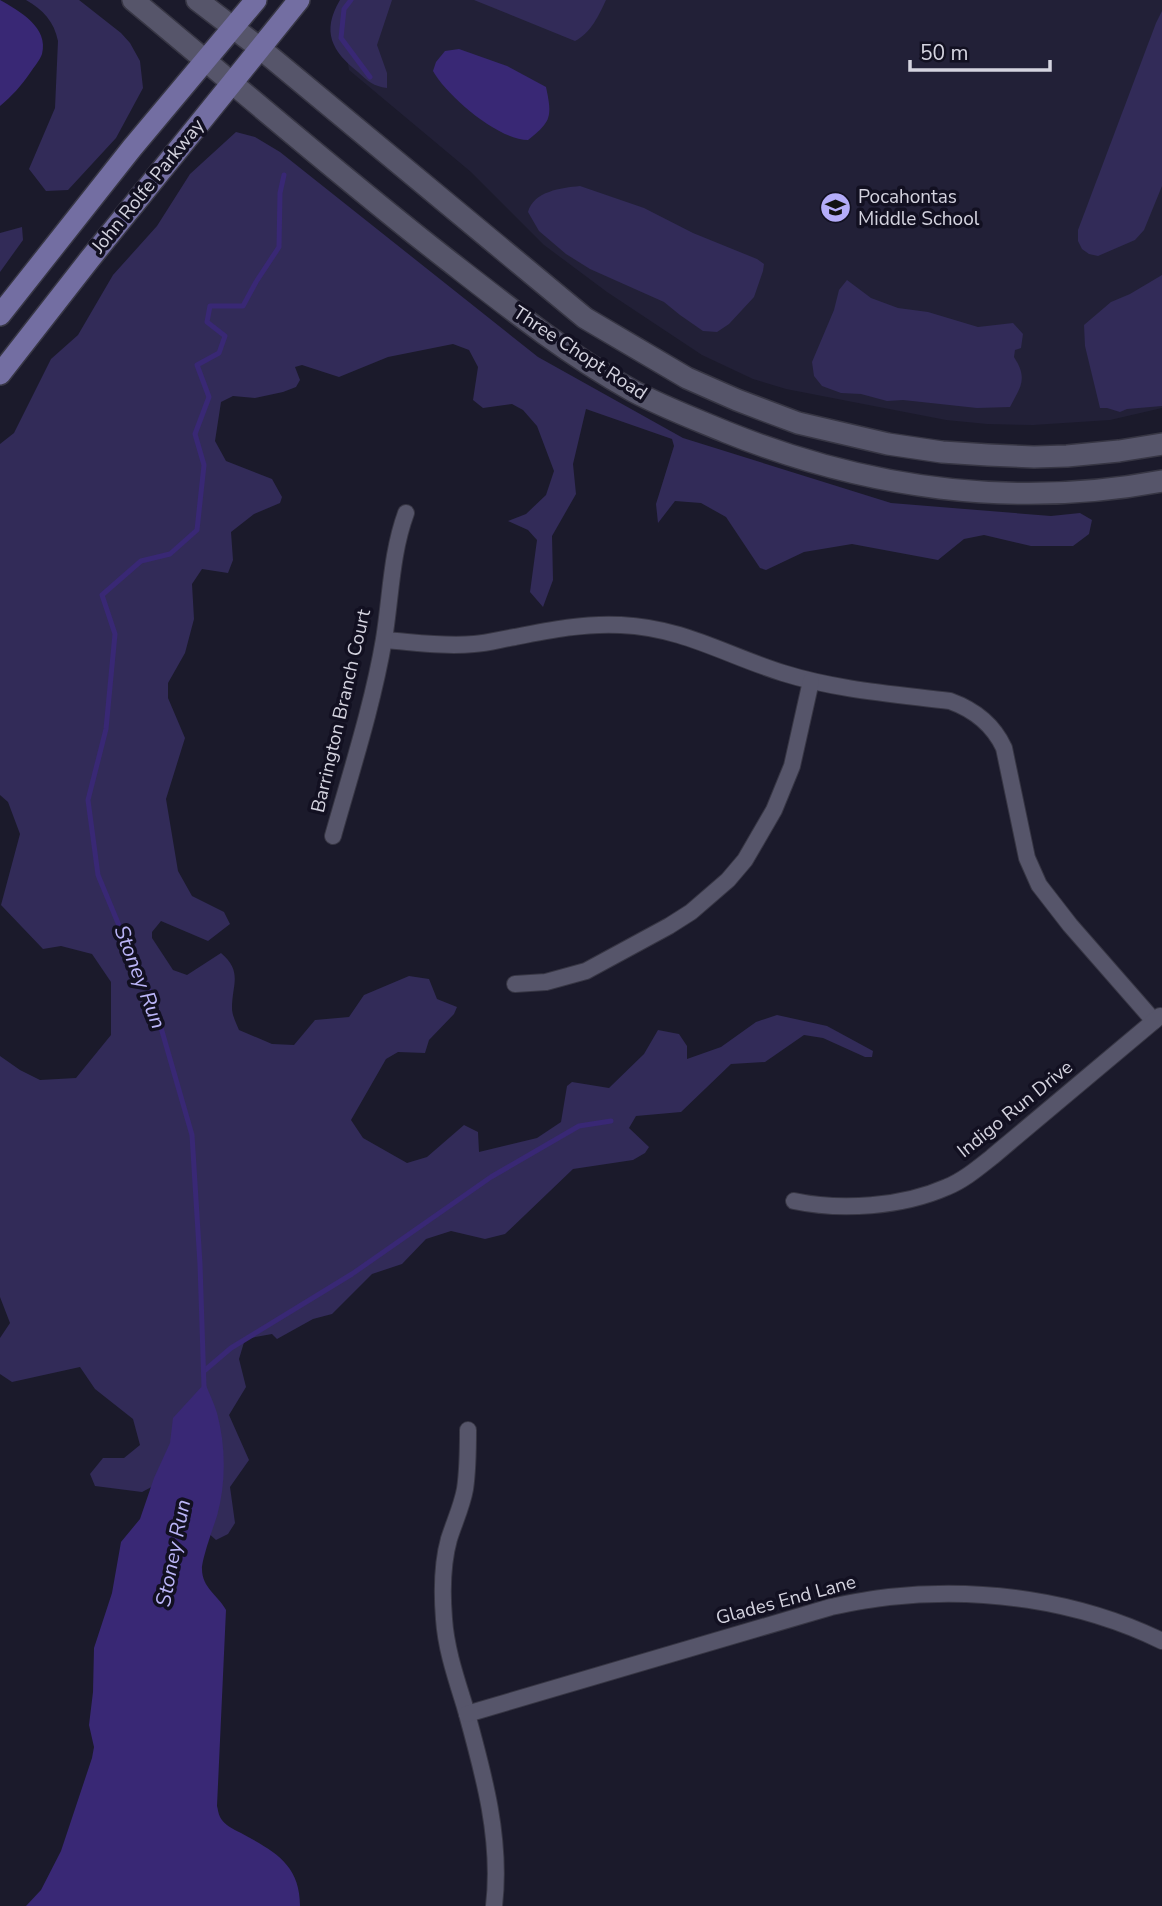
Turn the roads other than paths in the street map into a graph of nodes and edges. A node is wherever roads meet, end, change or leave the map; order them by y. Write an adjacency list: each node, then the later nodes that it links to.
1 (133, 0): 7 (main road, Three Chopt Road)
2 (197, 0): 5 (main road, Three Chopt Road)
3 (256, 0): 5 (main road, John Rolfe Parkway)
4 (299, 0): 6 (main road, John Rolfe Parkway)
5 (233, 28): 6 (main road, Three Chopt Road); 7 (main road, John Rolfe Parkway)
6 (261, 49): 8 (main road, John Rolfe Parkway); 11 (main road, Three Chopt Road)
7 (204, 60): 8 (main road, Three Chopt Road); 9 (main road, John Rolfe Parkway)
8 (232, 83): 10 (main road, John Rolfe Parkway); 12 (main road, Three Chopt Road)
9 (0, 315)
10 (0, 374)
11 (1162, 444)
12 (1162, 481)
13 (406, 513): 14 (street, Barrington Branch Court)
14 (384, 640): 15 (street); 16 (street, Barrington Branch Court)
15 (811, 681): 17 (street); 18 (street)
16 (333, 836)
17 (515, 984)
18 (1158, 1018): 19 (street, Indigo Run Drive)
19 (794, 1201)
20 (468, 1430): 22 (street)
21 (1162, 1640): 22 (street, Glades End Lane)
22 (467, 1714): 23 (street)
23 (494, 1906)

